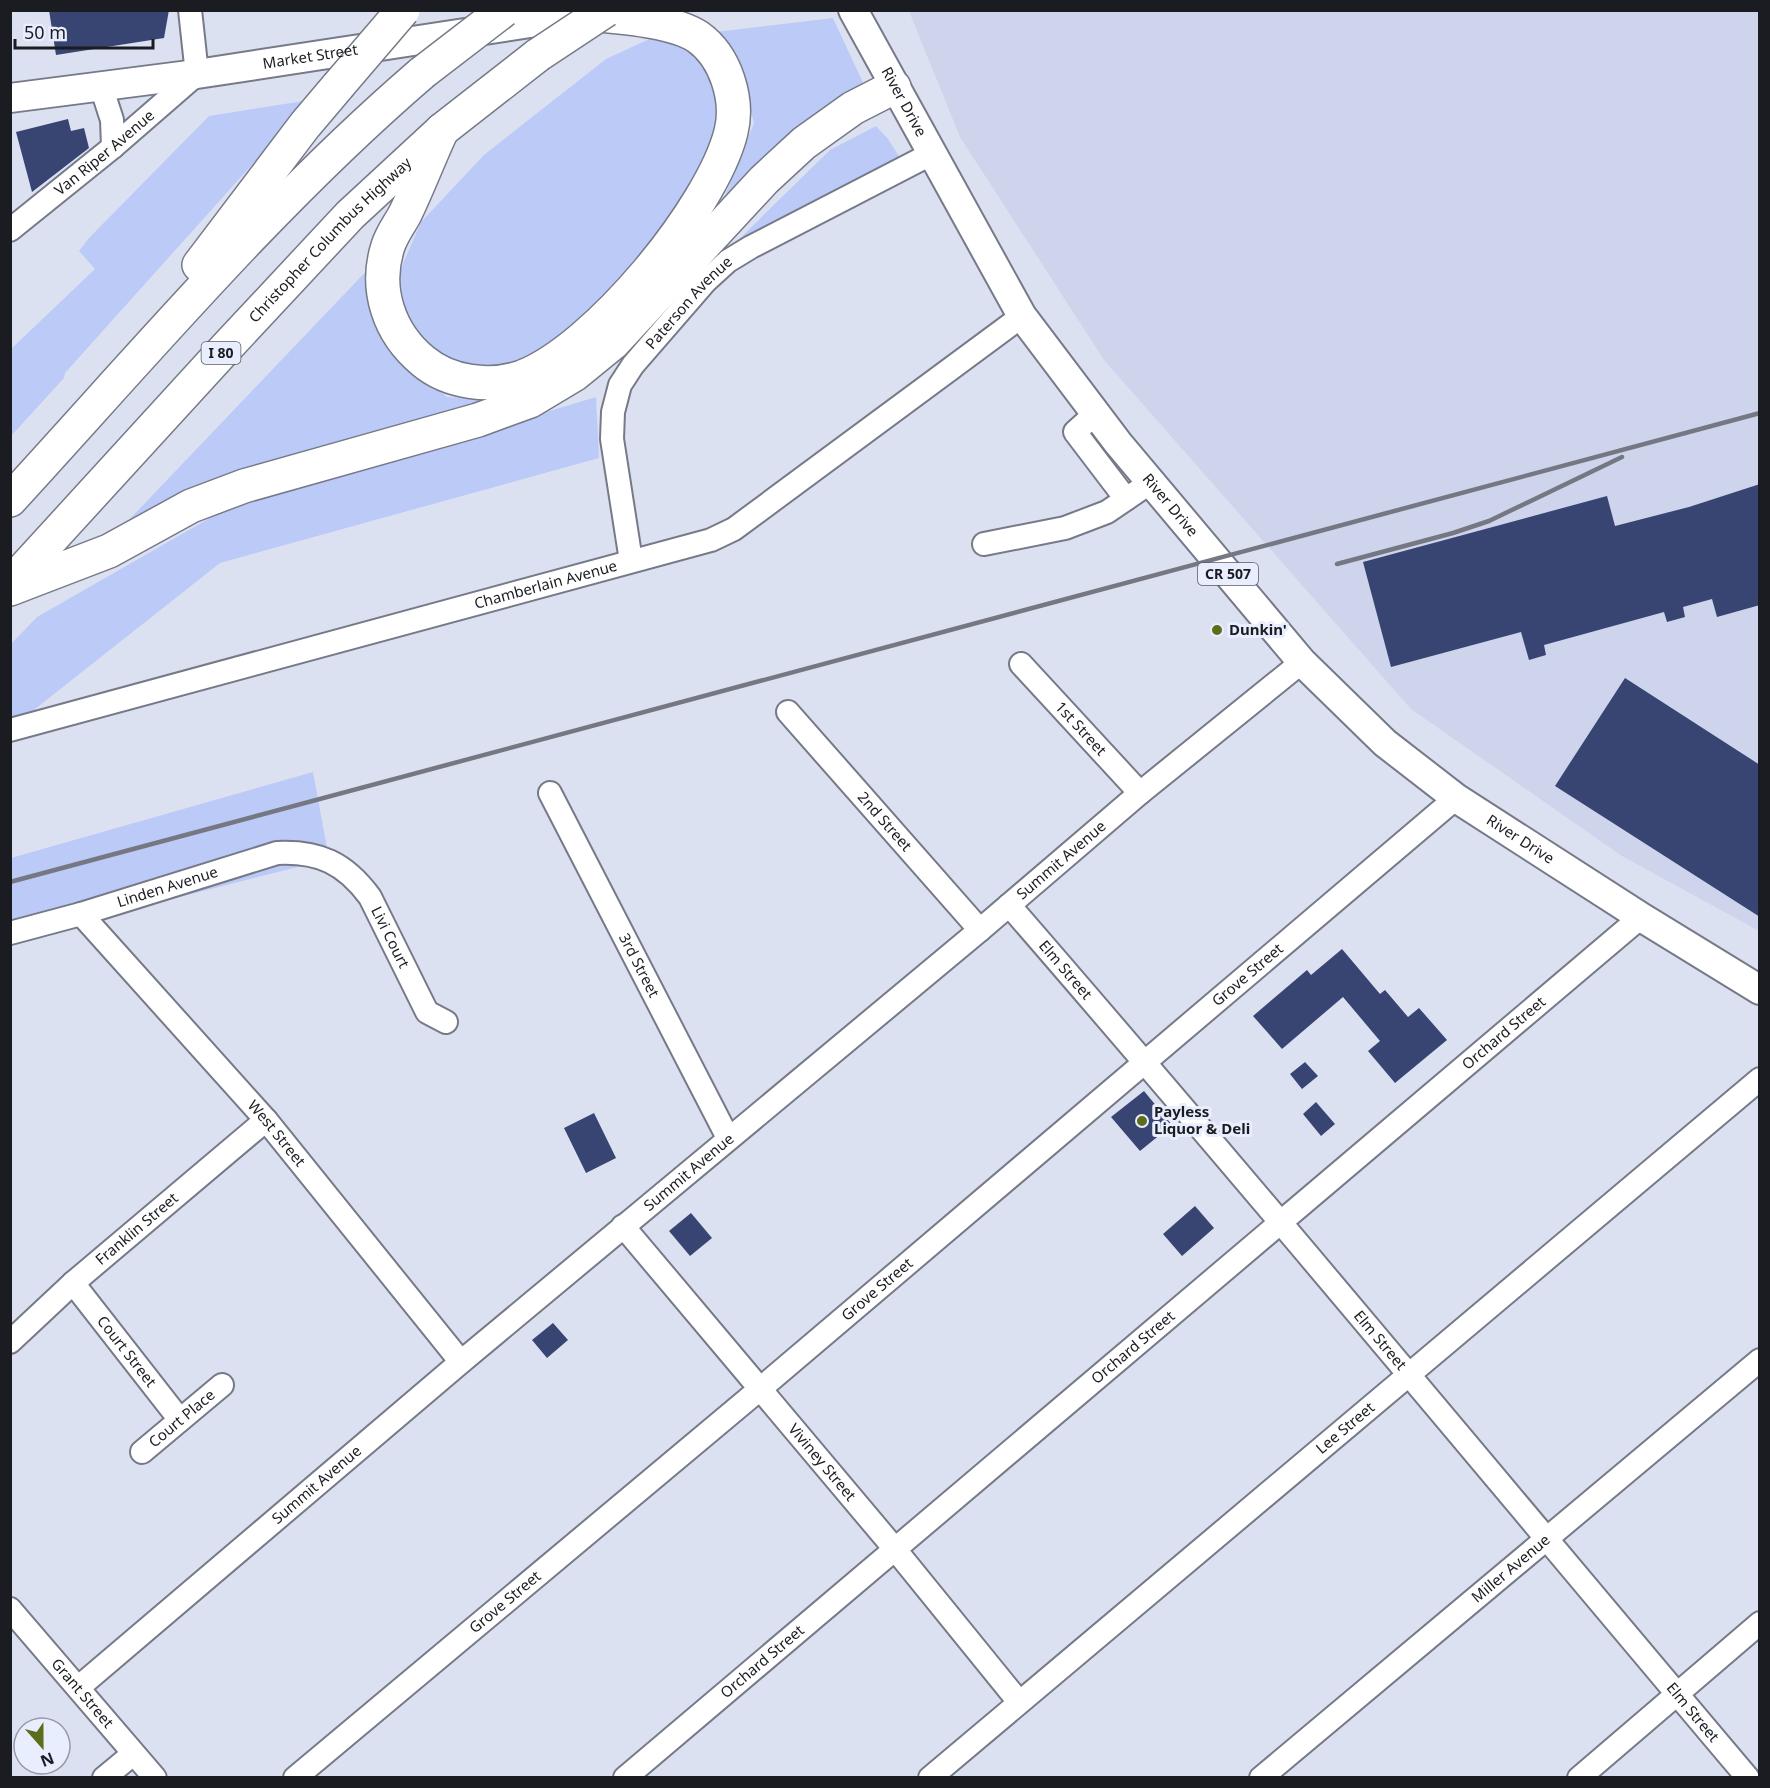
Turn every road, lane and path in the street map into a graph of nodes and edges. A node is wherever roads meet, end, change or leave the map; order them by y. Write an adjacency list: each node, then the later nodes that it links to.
1 (190, 10): 6 (street)
2 (403, 10): 16 (highway, bridge)
3 (504, 10): 16 (highway, bridge)
4 (854, 10): 8 (main road, River Drive / CR 507)
5 (601, 12): 6 (main road, Market Street); 10 (highway, Christopher Columbus Highway / I 80, bridge); 10 (highway)
6 (197, 74): 7 (main road, Market Street); 11 (street, Van Riper Avenue)
7 (101, 86): 9 (main road, Market Street); 11 (street)
8 (894, 87): 12 (main road, River Drive / CR 507); 24 (highway)
9 (10, 98)
10 (442, 130): 24 (highway, Christopher Columbus Highway / I 80)
11 (112, 147): 13 (street, Van Riper Avenue)
12 (931, 154): 14 (main road, River Drive / CR 507); 23 (street, Paterson Avenue)
13 (10, 230)
14 (1022, 316): 15 (main road, River Drive / CR 507); 23 (street, Chamberlain Avenue)
15 (1095, 414): 17 (main road, River Drive / CR 507); 18 (street)
16 (85, 418): 21 (highway)
17 (1118, 443): 18 (street); 19 (main road, River Drive / CR 507)
18 (1096, 460): 20 (street)
19 (1151, 482): 20 (street); 25 (main road, River Drive / CR 507)
20 (1126, 499): 22 (street)
21 (10, 500)
22 (984, 544)
23 (631, 561): 28 (street, Chamberlain Avenue)
24 (10, 586)
25 (1302, 662): 30 (street, Summit Avenue); 31 (main road, River Drive / CR 507)
26 (1021, 664): 30 (street, 1st Street)
27 (788, 712): 36 (street, 2nd Street)
28 (10, 730)
29 (550, 793): 43 (street, 3rd Street)
30 (1140, 793): 33 (street, Summit Avenue)
31 (1456, 798): 35 (main road, River Drive / CR 507); 40 (street, Grove Street)
32 (324, 858): 34 (street, Linden Avenue); 39 (street, Livi Court)
33 (1009, 905): 36 (street, Summit Avenue); 40 (street, Elm Street)
34 (81, 914): 37 (street, Linden Avenue); 42 (street, West Street)
35 (1641, 917): 38 (main road, River Drive / CR 507); 44 (street, Orchard Street)
36 (980, 930): 43 (street, Summit Avenue)
37 (10, 933)
38 (1760, 990)
39 (446, 1022)
40 (1146, 1062): 44 (street, Elm Street); 52 (street, Grove Street)
41 (1760, 1079): 50 (street, Lee Street)
42 (266, 1120): 46 (street, Franklin Street); 49 (street, West Street)
43 (728, 1138): 45 (street, Summit Avenue)
44 (1281, 1221): 50 (street, Elm Street); 56 (street, Orchard Street)
45 (623, 1226): 49 (street, Summit Avenue); 52 (street, Viviney Street)
46 (73, 1283): 47 (street, Franklin Street); 53 (street, Court Street)
47 (10, 1342)
48 (1760, 1360): 55 (street, Miller Avenue)
49 (461, 1362): 59 (street, Summit Avenue)
50 (1408, 1375): 55 (street, Elm Street); 61 (street, Lee Street)
51 (222, 1385): 53 (street, Court Place)
52 (760, 1389): 56 (street, Viviney Street); 65 (street, Grove Street)
53 (180, 1420): 54 (street, Court Place)
54 (142, 1452)
55 (1546, 1540): 60 (street, Elm Street); 68 (street, Miller Avenue)
56 (894, 1548): 61 (street, Viviney Street); 66 (street, Orchard Street)
57 (10, 1609): 59 (street, Grant Street)
58 (1760, 1623): 60 (street)
59 (79, 1687): 62 (street, Grant Street)
60 (1677, 1693): 69 (street); 70 (street, Elm Street)
61 (1019, 1702): 67 (street, Lee Street)
62 (133, 1754): 63 (street); 64 (street, Grant Street)
63 (104, 1778)
64 (155, 1778)
65 (295, 1778)
66 (625, 1778)
67 (930, 1778)
68 (1261, 1778)
69 (1580, 1778)
70 (1748, 1778)

